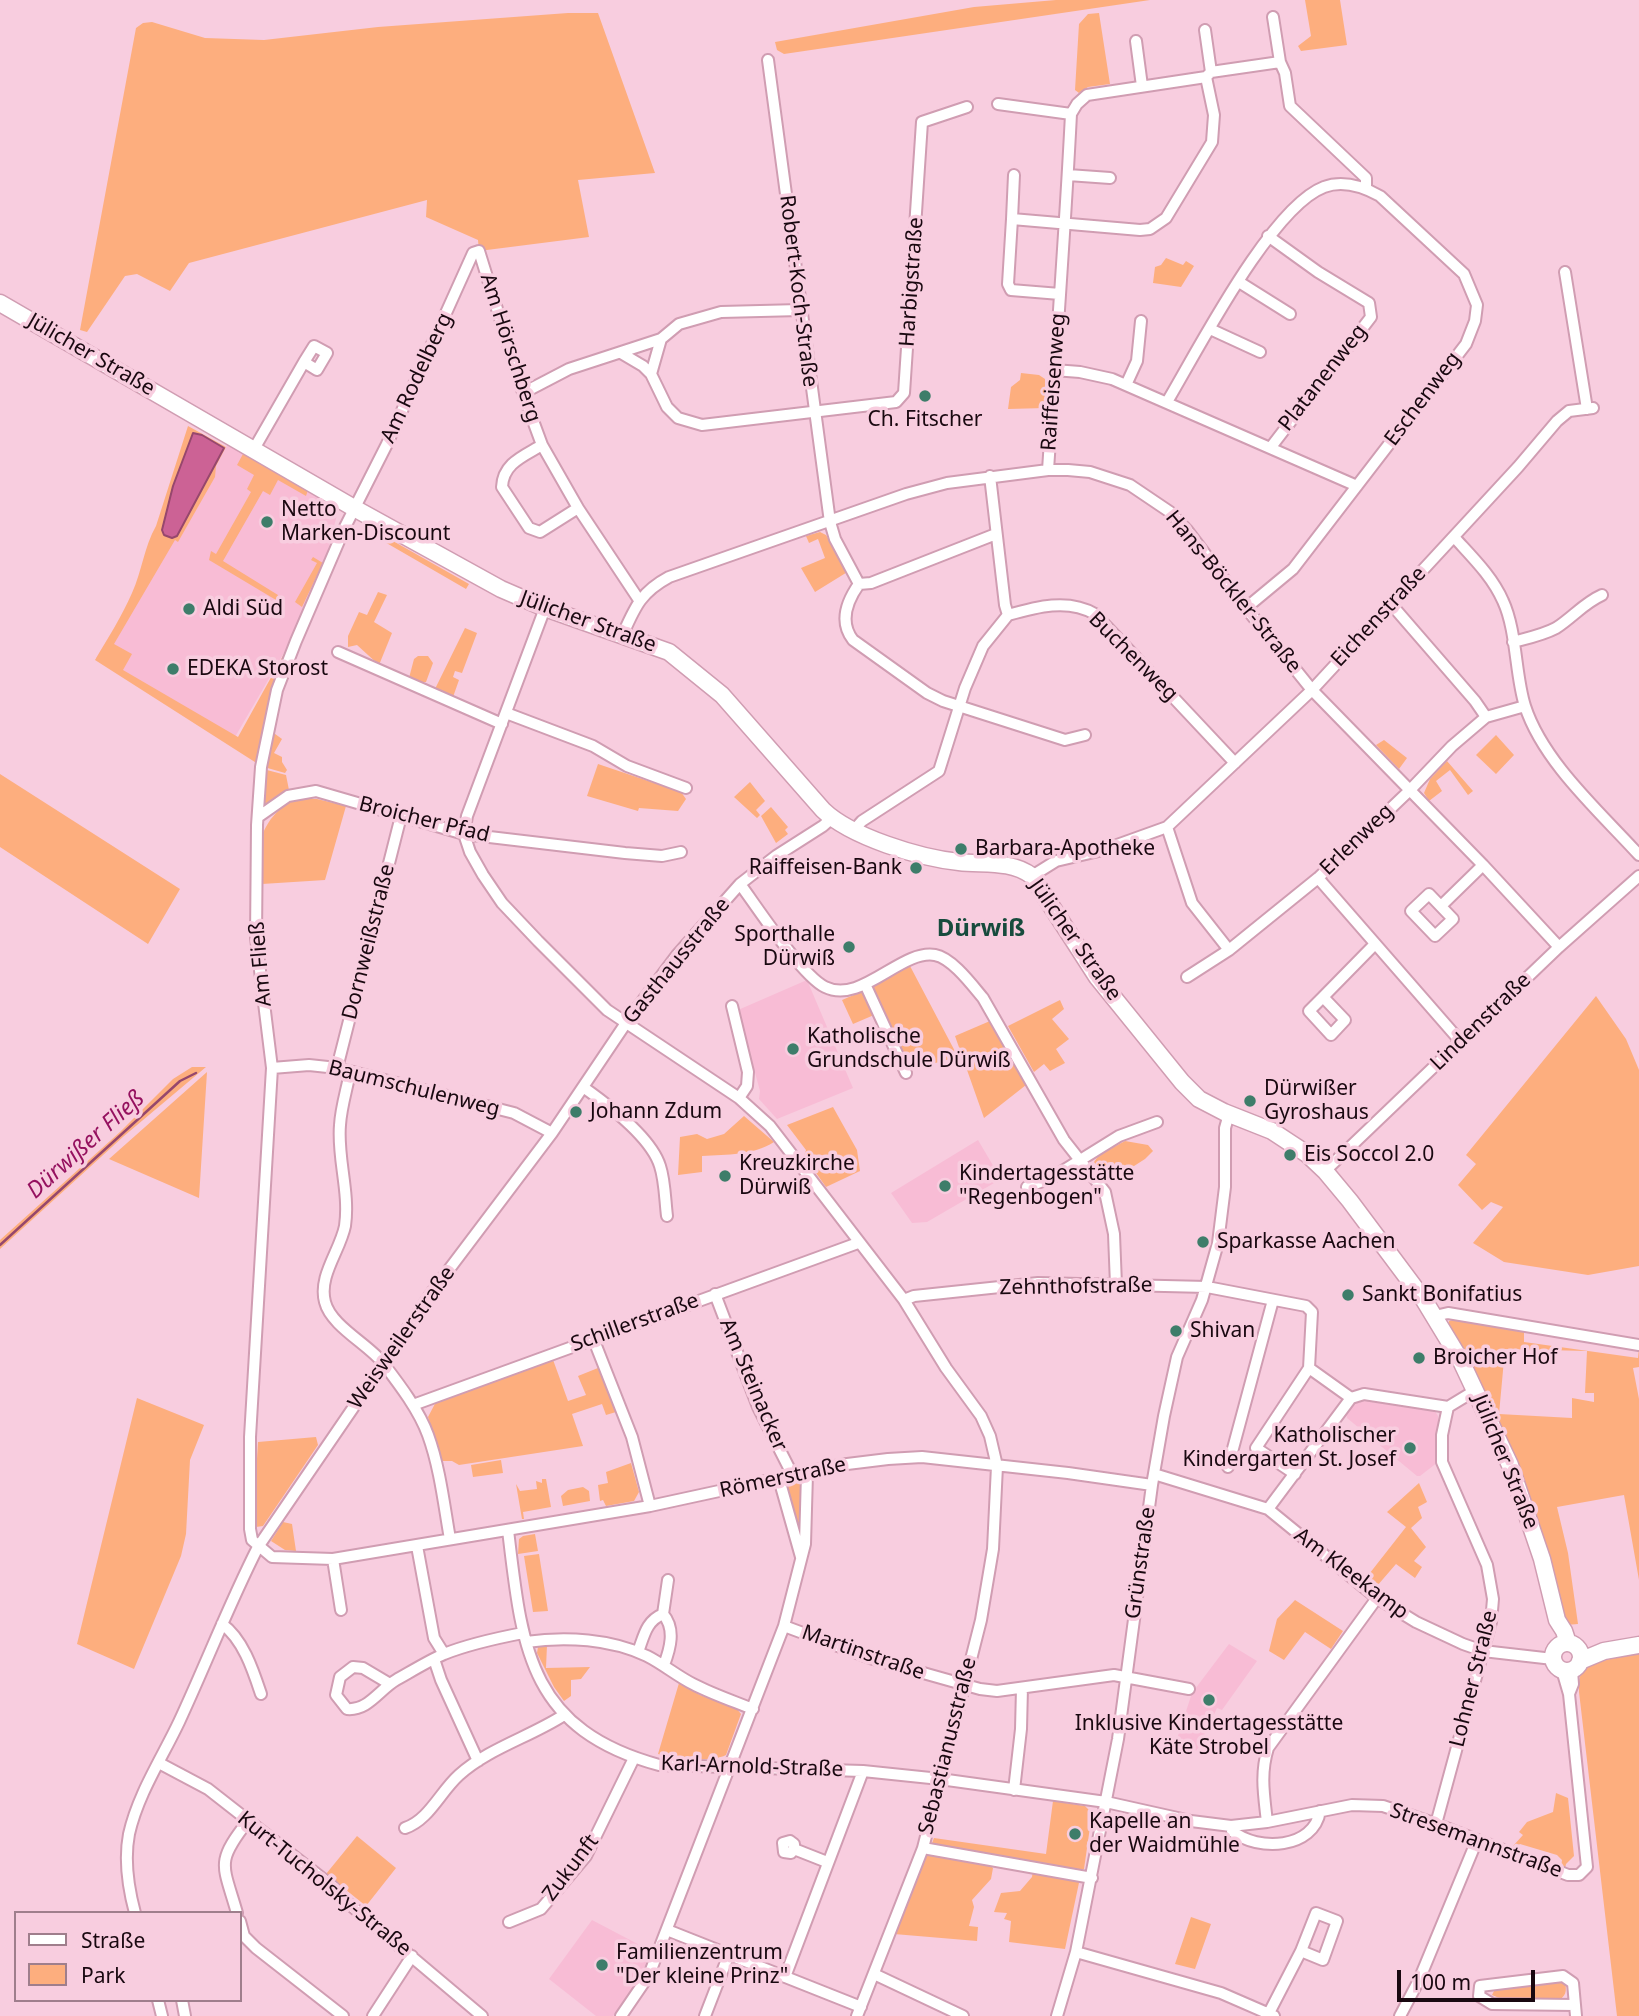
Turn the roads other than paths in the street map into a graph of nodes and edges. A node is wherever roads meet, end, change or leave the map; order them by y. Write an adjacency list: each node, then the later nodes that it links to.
1 (1273, 17): 5 (street, Eschenweg)
2 (1205, 30): 6 (street)
3 (1136, 41): 7 (street)
4 (768, 60): 23 (street, Robert-Koch-Straße)
5 (1280, 62): 6 (street); 14 (street, Eschenweg)
6 (1208, 74): 7 (street); 16 (street)
7 (1142, 86): 10 (street)
8 (998, 104): 10 (street)
9 (967, 107): 36 (street, Harbigstraße)
10 (1071, 114): 12 (street, Raiffeisenweg)
11 (1014, 175): 15 (street, Raiffeisenweg)
12 (1068, 175): 13 (street); 16 (street, Raiffeisenweg)
13 (1110, 178)
14 (1366, 188): 17 (street); 42 (street, Eschenweg)
15 (1012, 219): 16 (street); 21 (street, Raiffeisenweg)
16 (1065, 223): 21 (street, Raiffeisenweg)
17 (1268, 236): 20 (street); 38 (street, Platanenweg)
18 (479, 251): 34 (street, Am Hörschberg); 43 (street, Am Rodelberg)
19 (1565, 272): 47 (street, Eichenstraße)
20 (1239, 282): 24 (street); 26 (street)
21 (1060, 294): 31 (street, Raiffeisenweg)
22 (0, 303): 39 (street, Jülicher Straße)
23 (800, 310): 27 (street); 36 (street, Robert-Koch-Straße)
24 (1290, 314)
25 (1141, 321): 33 (street)
26 (1210, 329): 28 (street); 35 (street)
27 (661, 339): 29 (street); 32 (street)
28 (1260, 352)
29 (621, 353): 32 (street); 34 (street)
30 (304, 362): 39 (street)
31 (1054, 370): 33 (street); 40 (street, Raiffeisenweg)
32 (651, 374): 36 (street)
33 (1126, 385): 35 (street)
34 (523, 393): 37 (street, Am Hörschberg)
35 (1167, 402): 38 (street)
36 (814, 412): 45 (street, Robert-Koch-Straße)
37 (542, 445): 44 (street, Am Hörschberg); 44 (street, Am Hörschberg)
38 (1271, 447): 42 (street)
39 (254, 449): 43 (street, Jülicher Straße)
40 (1048, 470): 41 (street, Hans-Böckler-Straße); 53 (street, Hans-Böckler-Straße)
41 (990, 476): 45 (street, Hans-Böckler-Straße); 46 (street)
42 (1357, 486): 53 (street, Eschenweg)
43 (354, 508): 52 (street, Jülicher Straße); 68 (street, Am Fließ)
44 (578, 508): 50 (street, Am Hörschberg)
45 (830, 522): 48 (street, Robert-Koch-Straße); 50 (street, Hans-Böckler-Straße)
46 (996, 534): 48 (street); 54 (street)
47 (1454, 537): 51 (street, Eichenstraße); 56 (street)
48 (859, 584): 59 (street)
49 (1602, 595): 56 (street)
50 (639, 600): 55 (street, Hans-Böckler-Straße)
51 (1391, 604): 58 (street, Eichenstraße); 61 (street)
52 (545, 608): 55 (street, Jülicher Straße); 62 (street)
53 (1246, 608): 58 (street, Hans-Böckler-Straße)
54 (1008, 615): 59 (street); 64 (street, Buchenweg)
55 (623, 634): 69 (street, Jülicher Straße)
56 (1513, 642): 60 (street)
57 (338, 652): 62 (street)
58 (1312, 690): 64 (street, Eichenstraße); 66 (street, Hans-Böckler-Straße)
59 (959, 706): 63 (street); 71 (street)
60 (1525, 706): 61 (street, Erlenweg); 74 (street)
61 (1486, 717): 66 (street, Erlenweg)
62 (504, 719): 65 (street); 72 (street)
63 (1085, 735)
64 (1235, 763): 70 (street, Eichenstraße)
65 (685, 788)
66 (1410, 790): 75 (street, Hans-Böckler-Straße); 78 (street, Erlenweg)
67 (401, 816): 68 (street, Broicher Pfad); 72 (street, Broicher Pfad); 91 (street, Dornweißstraße)
68 (258, 817): 90 (street, Am Fließ)
69 (832, 818): 71 (street, Jülicher Straße); 79 (street, Gasthausstraße)
70 (1167, 827): 76 (street, Eichenstraße); 83 (street)
71 (854, 830): 76 (street, Jülicher Straße)
72 (464, 834): 73 (street, Broicher Pfad); 88 (street, Sebastianusstraße)
73 (681, 852)
74 (1639, 855)
75 (1483, 865): 80 (street); 82 (street, Hans-Böckler-Straße)
76 (1032, 876): 96 (street, Jülicher Straße)
77 (1639, 876): 82 (street, Lindenstraße)
78 (1318, 878): 81 (street); 83 (street, Erlenweg)
79 (740, 884): 85 (street); 88 (street, Gasthausstraße)
80 (1441, 906)
81 (1375, 944): 86 (street); 89 (street)
82 (1559, 947): 89 (street, Lindenstraße)
83 (1229, 950): 84 (street, Erlenweg)
84 (1187, 977)
85 (865, 984): 93 (street); 99 (street)
86 (1324, 997)
87 (732, 1006): 95 (street)
88 (626, 1023): 94 (street, Gasthausstraße); 95 (street, Sebastianusstraße)
89 (1461, 1042): 100 (street, Lindenstraße)
90 (272, 1068): 91 (street, Baumschulenweg); 130 (street, Am Fließ)
91 (337, 1068): 92 (street, Baumschulenweg)
92 (350, 1072): 98 (street, Baumschulenweg); 112 (street)
93 (906, 1073)
94 (583, 1087): 98 (street, Gasthausstraße); 102 (street)
95 (739, 1098): 103 (street, Sebastianusstraße)
96 (1229, 1114): 100 (street, Jülicher Straße); 105 (street, Grünstraße)
97 (1157, 1122): 99 (street)
98 (552, 1133): 112 (street, Weisweilerstraße)
99 (1079, 1161): 101 (street); 104 (street)
100 (1325, 1171): 109 (street, Jülicher Straße)
101 (1027, 1186)
102 (667, 1216)
103 (858, 1243): 106 (street, Schillerstraße); 107 (street, Sebastianusstraße)
104 (1116, 1285): 105 (street, Zehnthofstraße); 107 (street, Zehnthofstraße)
105 (1207, 1287): 108 (street, Zehnthofstraße); 124 (street, Grünstraße)
106 (715, 1294): 110 (street, Schillerstraße); 122 (street, Am Steinacker)
107 (904, 1300): 118 (street, Sebastianusstraße)
108 (1273, 1300): 113 (street, Zehnthofstraße); 119 (street)
109 (1435, 1315): 111 (street); 114 (street, Jülicher Straße)
110 (593, 1338): 116 (street, Schillerstraße); 125 (street)
111 (1639, 1345)
112 (384, 1365): 116 (street); 130 (street, Weisweilerstraße)
113 (1309, 1368): 115 (street); 121 (street)
114 (1476, 1390): 117 (street); 144 (street, Jülicher Straße)
115 (1351, 1398): 117 (street); 121 (street)
116 (412, 1405): 128 (street)
117 (1448, 1407): 141 (street, Lohner Straße)
118 (997, 1466): 120 (street, Römerstraße); 124 (street, Römerstraße); 148 (street, Sebastianusstraße)
119 (1228, 1467)
120 (807, 1474): 122 (street, Römerstraße); 131 (street)
121 (1295, 1474): 126 (street)
122 (791, 1477): 123 (street, Römerstraße)
123 (779, 1479): 125 (street, Römerstraße); 131 (street)
124 (1153, 1480): 126 (street, Am Kleekamp); 146 (street, Grünstraße)
125 (650, 1506): 127 (street, Römerstraße)
126 (1268, 1509): 134 (street, Am Kleekamp)
127 (508, 1530): 128 (street, Römerstraße); 139 (street, Karl-Arnold-Straße)
128 (450, 1539): 129 (street, Römerstraße)
129 (417, 1546): 132 (street, Römerstraße); 143 (street)
130 (258, 1547): 132 (street, Römerstraße); 137 (street, Weisweilerstraße)
131 (801, 1557): 138 (street)
132 (333, 1559): 135 (street)
133 (668, 1580): 136 (street)
134 (1377, 1598): 141 (street, Am Kleekamp); 164 (street)
135 (341, 1611)
136 (663, 1614): 142 (street); 145 (street)
137 (222, 1624): 151 (street); 156 (street, Weisweilerstraße)
138 (784, 1626): 148 (street, Martinstraße); 152 (street)
139 (525, 1637): 142 (street); 143 (street); 153 (street, Karl-Arnold-Straße)
140 (1639, 1645): 144 (street)
141 (1483, 1651): 144 (street, Am Kleekamp); 165 (street, Lohner Straße)
142 (638, 1652): 145 (street)
143 (439, 1656): 147 (street); 155 (street)
144 (1567, 1657): 168 (street, Stresemannstraße)
145 (664, 1665): 152 (street)
146 (1125, 1676): 149 (street, Martinstraße); 150 (street, Martinstraße); 161 (street, Grünstraße)
147 (390, 1684): 147 (street)
148 (963, 1686): 149 (street, Martinstraße); 159 (street, Sebastianusstraße)
149 (1022, 1688): 160 (street)
150 (1189, 1689)
151 (261, 1693)
152 (752, 1709): 157 (street)
153 (564, 1715): 154 (street, Karl-Arnold-Straße); 155 (street)
154 (634, 1758): 157 (street, Karl-Arnold-Straße); 175 (street, Zukunft)
155 (478, 1761): 167 (street)
156 (159, 1763): 163 (street, Kurt-Tucholsky-Straße); 173 (street, Weisweilerstraße)
157 (730, 1768): 158 (street, Karl-Arnold-Straße); 177 (street)
158 (863, 1772): 159 (street, Karl-Arnold-Straße); 171 (street)
159 (940, 1779): 160 (street, Karl-Arnold-Straße); 169 (street, Sebastianusstraße)
160 (1014, 1790): 161 (street, Stresemannstraße)
161 (1106, 1802): 166 (street, Stresemannstraße); 172 (street, Grünstraße)
162 (1320, 1811): 164 (street, Stresemannstraße); 165 (street, Stresemannstraße); 166 (street, Stresemannstraße)
163 (248, 1821): 174 (street); 181 (street, Kurt-Tucholsky-Straße)
164 (1268, 1822): 166 (street, Stresemannstraße)
165 (1436, 1824): 168 (street, Stresemannstraße)
166 (1231, 1826)
167 (405, 1828)
168 (1477, 1840): 194 (street)
169 (923, 1847): 172 (street); 182 (street, Sebastianusstraße)
170 (794, 1849): 171 (street)
171 (827, 1862): 183 (street)
172 (1092, 1878): 179 (street, Grünstraße)
173 (134, 1911)
174 (236, 1911)
175 (509, 1922)
176 (242, 1928): 188 (street)
177 (667, 1930): 180 (street); 186 (street)
178 (1301, 1951): 187 (street)
179 (1076, 1952): 187 (street); 193 (street, Grünstraße)
180 (729, 1954): 183 (street); 191 (street)
181 (412, 1956): 189 (street); 190 (street, Kurt-Tucholsky-Straße)
182 (874, 1973): 185 (street, Sebastianusstraße); 192 (street)
183 (785, 1977): 185 (street)
184 (1575, 2011): 184 (street)
185 (859, 2012)
186 (625, 2015)
187 (1272, 2015)
188 (343, 2016)
189 (373, 2016)
190 (482, 2016)
191 (705, 2016)
192 (963, 2016)
193 (1057, 2016)
194 (1400, 2016)

